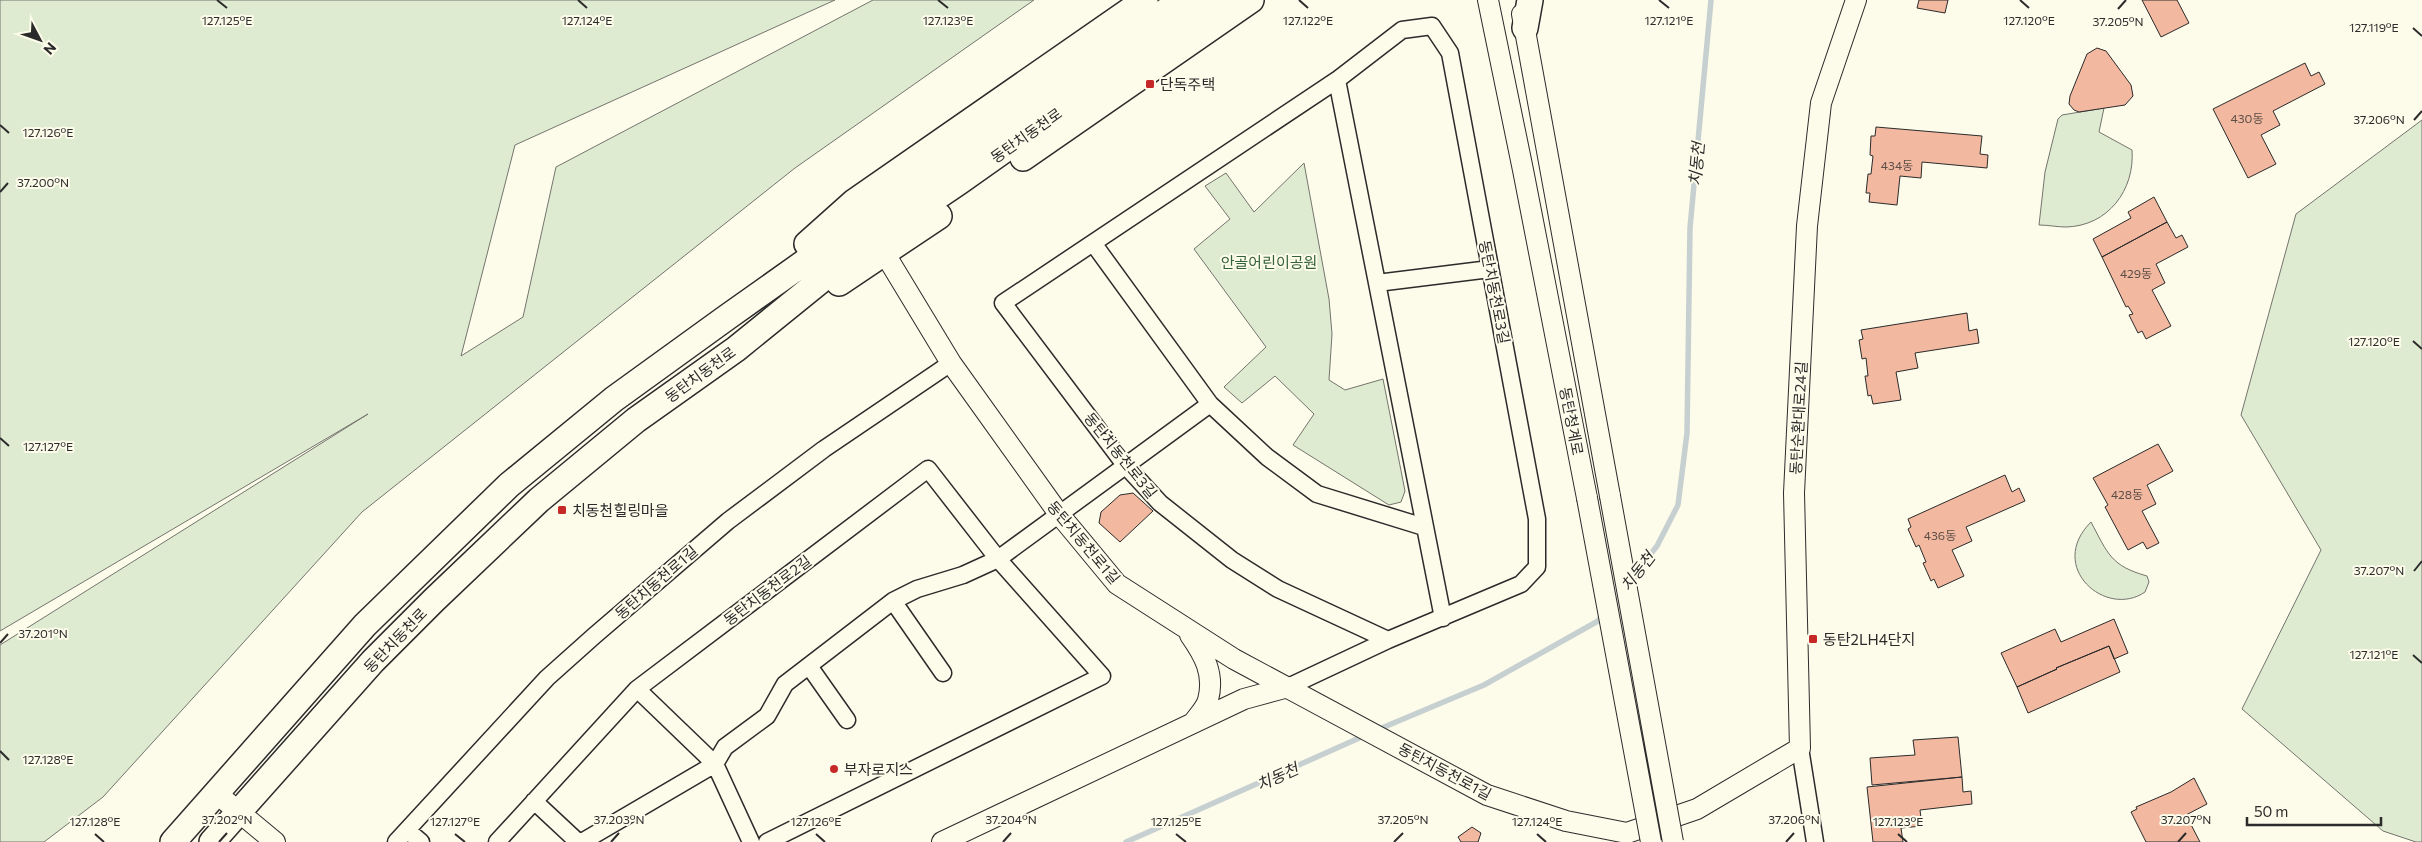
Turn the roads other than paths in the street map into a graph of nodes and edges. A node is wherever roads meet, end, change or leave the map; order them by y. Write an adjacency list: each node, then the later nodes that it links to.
1 (1145, 0): 15 (main road)
2 (1182, 0): 15 (main road, 동탄치동천로)
3 (1216, 0): 16 (main road, 동탄치동천로)
4 (1251, 0): 12 (main road)
5 (1488, 0): 49 (street, 동탄청계로, bridge)
6 (1518, 0): 9 (street, 동탄청계로)
7 (1530, 0): 9 (main road)
8 (1856, 0): 33 (street, 동탄순환대로24길)
9 (1525, 28): 50 (street, 동탄청계로, bridge)
10 (1337, 80): 11 (street, 동탄치동천로3길); 13 (street, 동탄치동천로3길); 14 (street)
11 (1093, 243): 18 (street); 19 (street, 동탄치동천로3길)
12 (885, 254): 16 (main road); 17 (street, 동탄치동천로1길)
13 (1490, 269): 14 (street); 24 (street, 동탄치동천로3길)
14 (1377, 283): 21 (street)
15 (726, 318): 35 (main road, 동탄치동천로)
16 (736, 349): 37 (main road, 동탄치동천로)
17 (952, 363): 20 (street, 동탄치동천로1길); 38 (street, 동탄치동천로1길)
18 (1210, 404): 19 (street); 21 (street)
19 (1125, 465): 20 (street); 26 (street, 동탄치동천로3길)
20 (1059, 514): 22 (street); 25 (street, 동탄치동천로1길)
21 (1424, 527): 24 (street)
22 (998, 559): 23 (street); 30 (street, 동탄치동천로2길); 47 (street, 동탄치동천로2길)
23 (893, 601): 27 (street); 28 (street)
24 (1443, 618): 26 (street, 동탄치동천로3길)
25 (1186, 629): 29 (street, 동탄치동천로1길); 32 (street)
26 (1388, 640): 29 (street, 동탄치동천로3길)
27 (809, 666): 31 (street); 34 (street)
28 (943, 673)
29 (1288, 687): 32 (street); 33 (street, 동탄치동천로1길)
30 (637, 689): 34 (street); 36 (street, 동탄치동천로2길)
31 (847, 720)
32 (1192, 724): 48 (street)
33 (1800, 748): 51 (street, 동탄순환대로24길)
34 (715, 764): 45 (street); 46 (street)
35 (216, 793): 37 (street); 39 (main road, 동탄치동천로)
36 (534, 801): 43 (street, 동탄치동천로2길); 44 (street)
37 (238, 812): 40 (main road, 동탄치동천로); 41 (street)
38 (402, 836): 42 (street)
39 (173, 842)
40 (212, 842)
41 (275, 842)
42 (421, 842)
43 (497, 842)
44 (578, 842)
45 (582, 842)
46 (751, 842)
47 (766, 842)
48 (942, 842)
49 (1652, 842)
50 (1674, 842)
51 (1815, 842)

